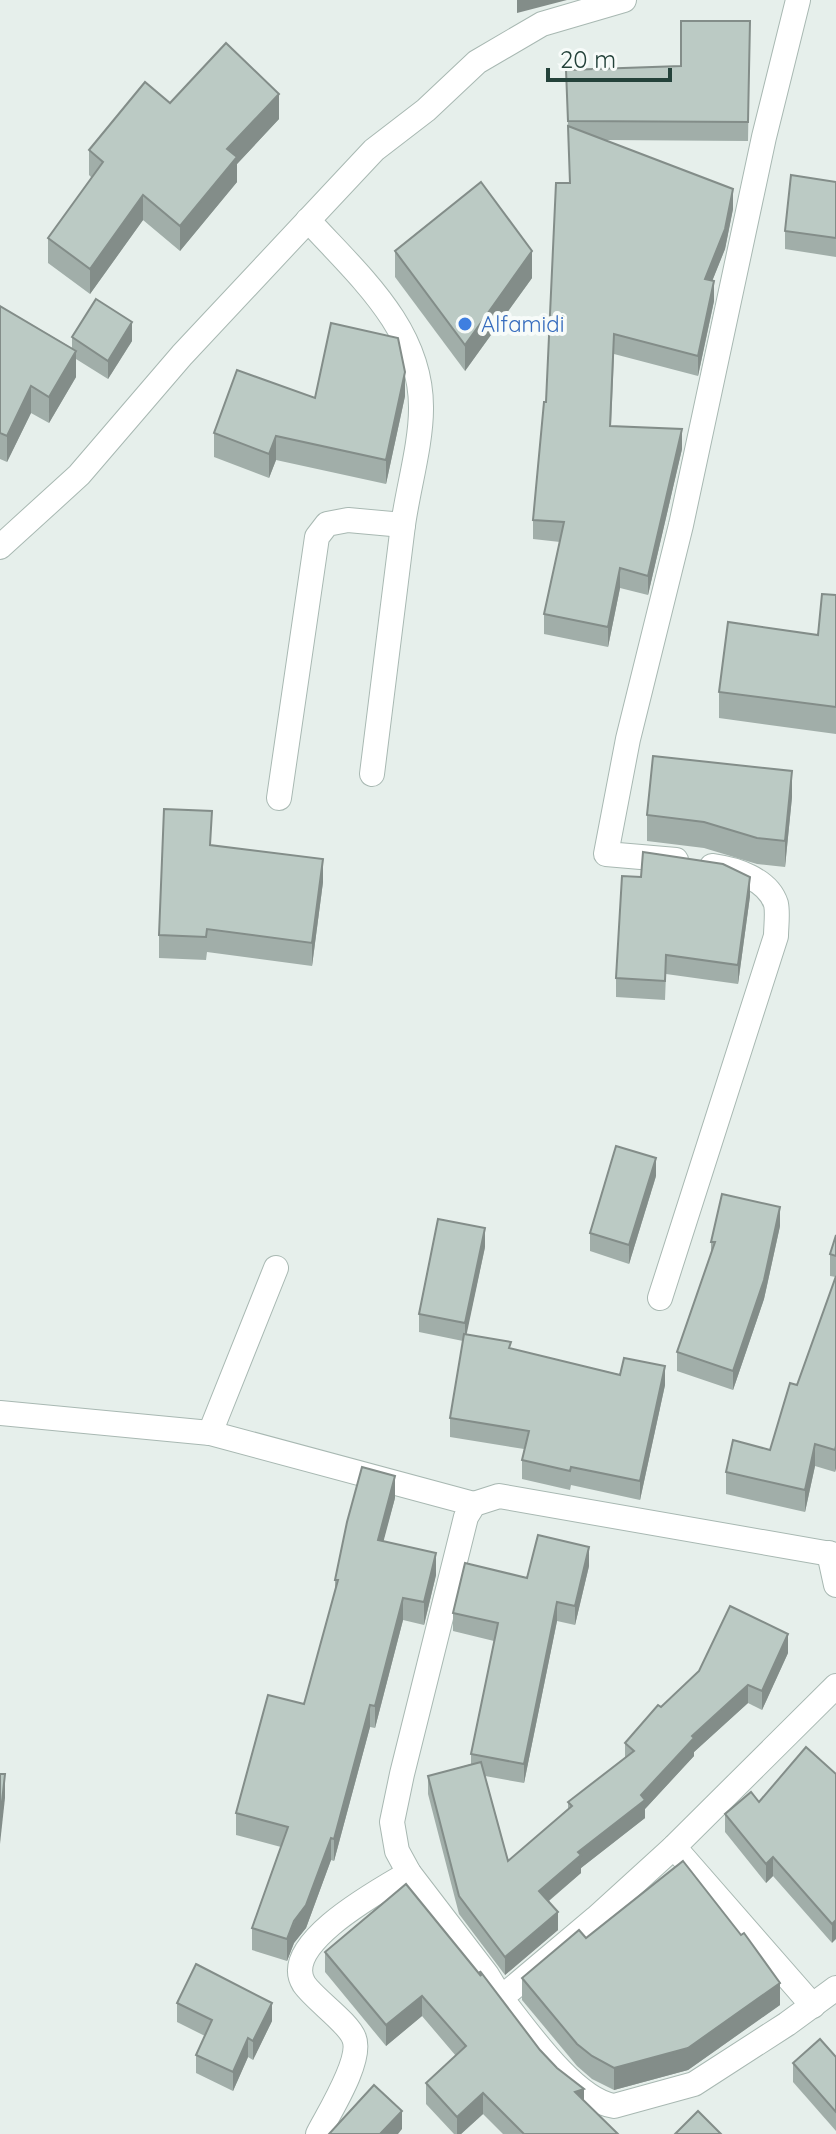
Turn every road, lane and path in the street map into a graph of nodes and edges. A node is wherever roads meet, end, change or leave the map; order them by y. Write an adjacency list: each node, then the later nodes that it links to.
1 (624, 0): 3 (street)
2 (798, 0): 9 (street)
3 (308, 220): 4 (street); 5 (street)
4 (403, 525): 6 (street); 7 (street)
5 (0, 547)
6 (372, 774)
7 (279, 798)
8 (276, 1268): 11 (street)
9 (660, 1298)
10 (0, 1413): 11 (street)
11 (210, 1433): 12 (street)
12 (474, 1504): 13 (street); 17 (street)
13 (833, 1554): 14 (street)
14 (836, 1585)
15 (836, 1686): 16 (street)
16 (674, 1847): 19 (street); 20 (street)
17 (409, 1873): 19 (street); 21 (street)
18 (836, 1988): 20 (street)
19 (501, 1998): 20 (street)
20 (813, 2006)
21 (318, 2134)

